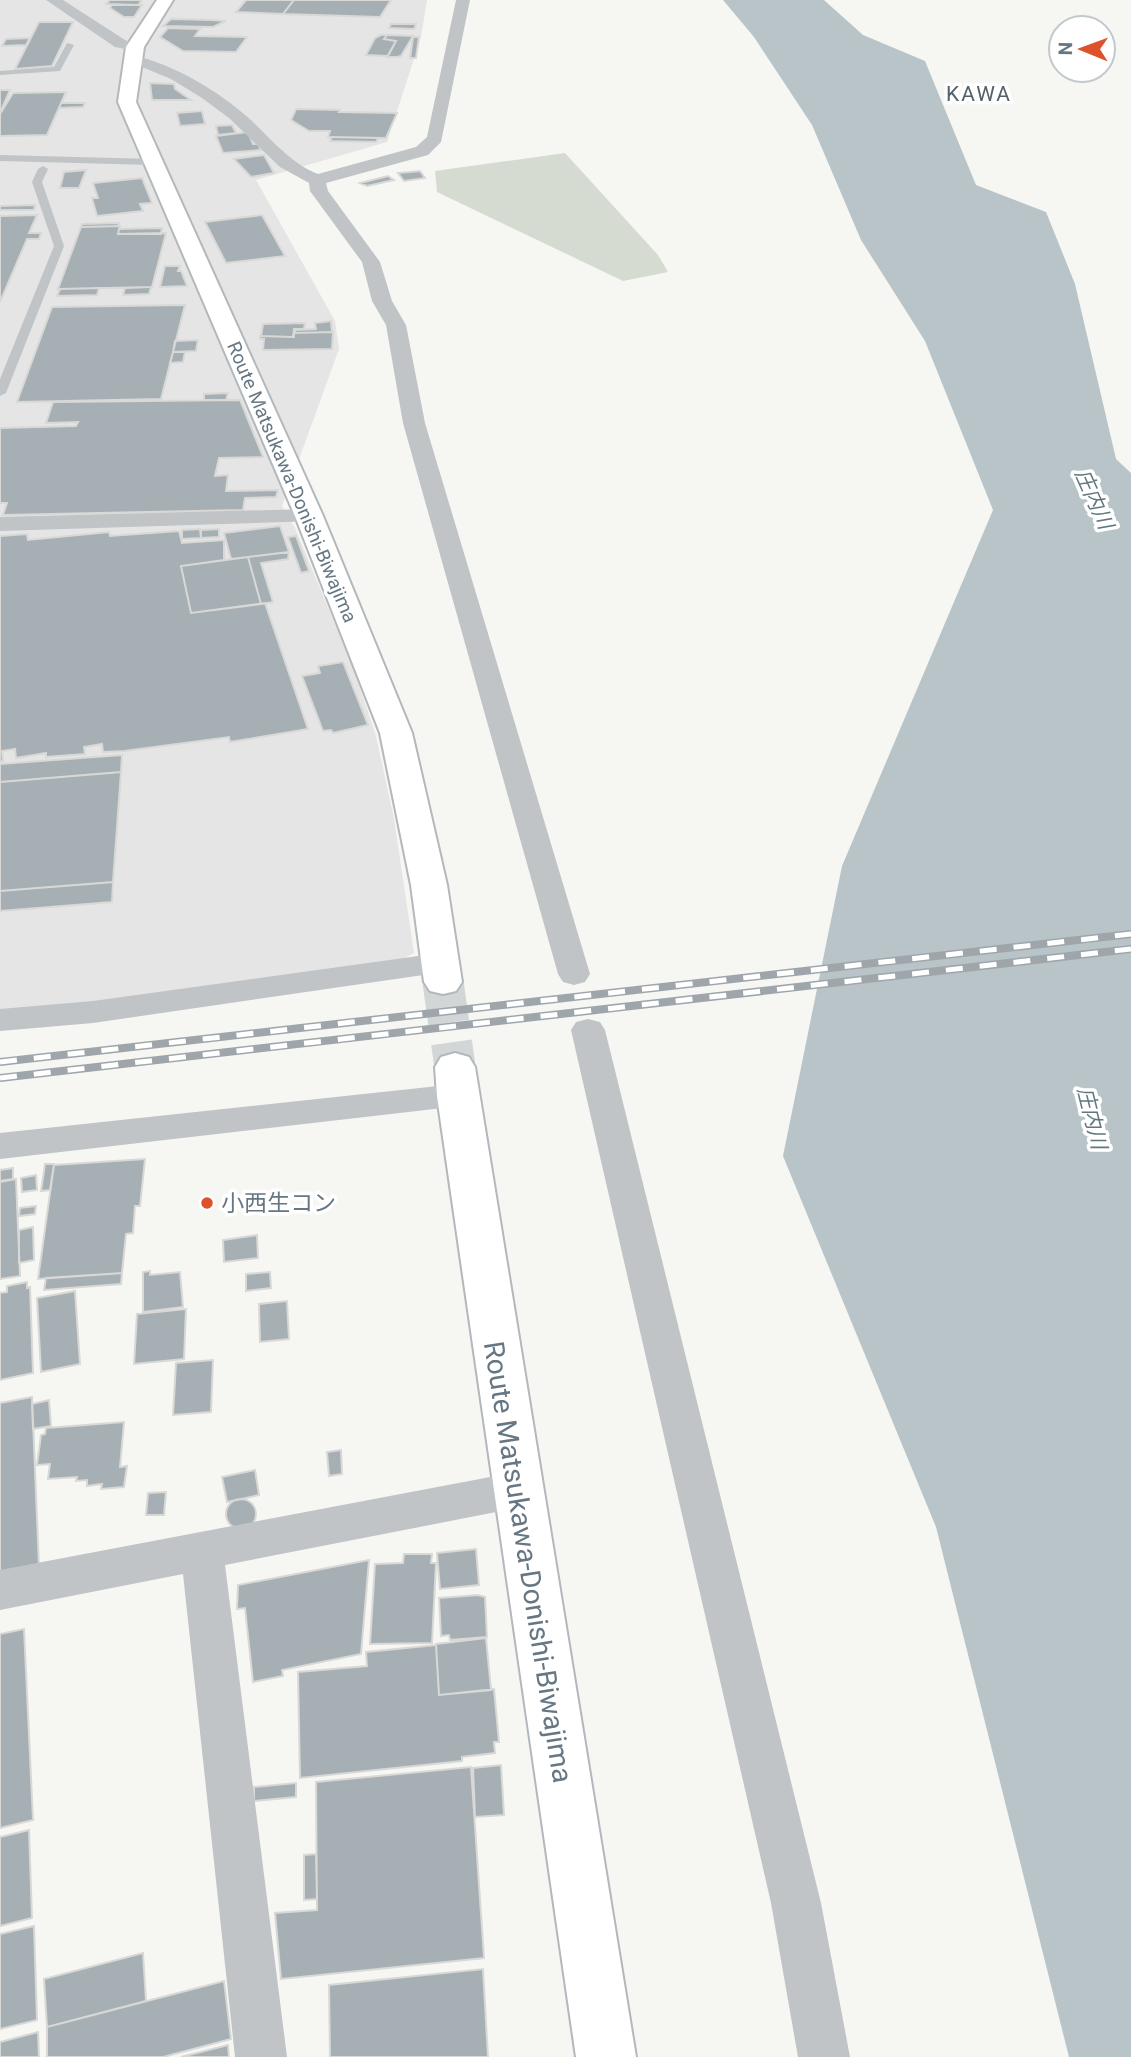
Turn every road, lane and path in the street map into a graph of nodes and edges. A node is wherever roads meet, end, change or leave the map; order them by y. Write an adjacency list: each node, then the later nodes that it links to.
1 (53, 0): 5 (street)
2 (164, 0): 5 (main road, Route Matsukawa-Donishi-Biwajima)
3 (463, 0): 12 (street)
4 (70, 44): 6 (lane)
5 (134, 53): 9 (main road, Route Matsukawa-Donishi-Biwajima); 12 (street)
6 (0, 73)
7 (0, 158): 8 (lane)
8 (90, 162): 9 (lane); 11 (lane)
9 (153, 162): 14 (main road, Route Matsukawa-Donishi-Biwajima)
10 (0, 169): 11 (lane)
11 (43, 169): 13 (lane)
12 (317, 180): 17 (street)
13 (0, 393)
14 (309, 516): 15 (street); 16 (main road, Route Matsukawa-Donishi-Biwajima)
15 (0, 524)
16 (441, 973): 18 (street)
17 (574, 974)
18 (0, 1020)
19 (588, 1030): 27 (street)
20 (456, 1082): 21 (street); 22 (main road, Route Matsukawa-Donishi-Biwajima)
21 (0, 1146)
22 (517, 1490): 23 (street); 26 (main road, Route Matsukawa-Donishi-Biwajima)
23 (202, 1551): 24 (street); 25 (street)
24 (0, 1590)
25 (261, 2057)
26 (606, 2057)
27 (824, 2057)

